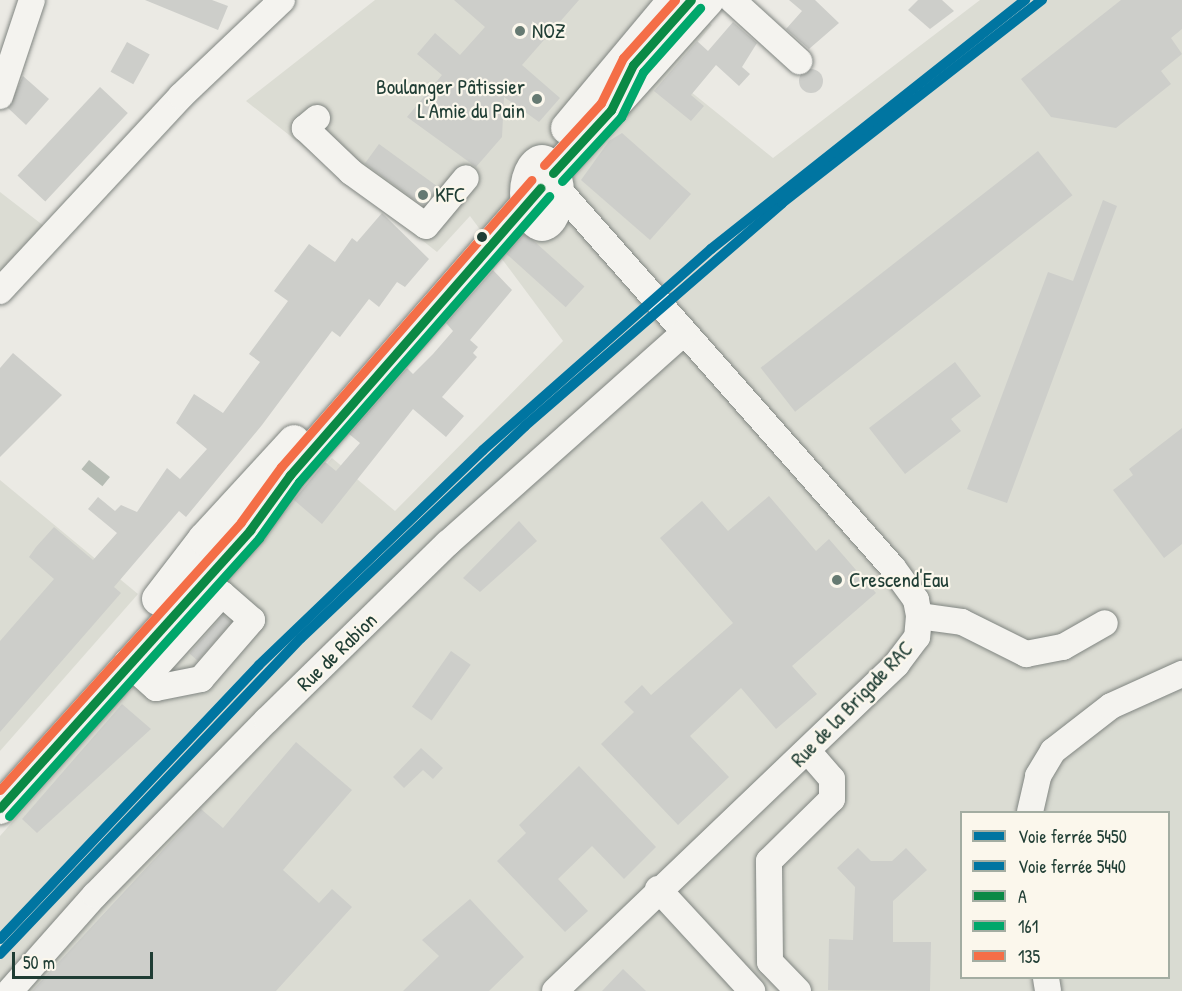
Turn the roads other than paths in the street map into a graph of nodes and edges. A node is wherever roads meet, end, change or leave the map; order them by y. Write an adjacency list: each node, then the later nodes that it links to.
1 (32, 0): 8 (street)
2 (282, 0): 13 (street)
3 (674, 0): 9 (main road)
4 (691, 0): 9 (street)
5 (708, 0): 9 (main road)
6 (732, 0): 7 (street)
7 (799, 61)
8 (0, 96)
9 (601, 106): 11 (main road)
10 (317, 118): 12 (street)
11 (542, 176): 14 (main road); 15 (street, Rue de la Brigade RAC); 16 (main road)
12 (466, 178)
13 (0, 291)
14 (441, 303): 16 (main road); 24 (street)
15 (684, 333): 18 (street, Rue de la Brigade RAC); 28 (street, Rue de Rabion)
16 (266, 489): 17 (main road); 23 (main road)
17 (214, 585): 20 (main road); 20 (street)
18 (919, 616): 19 (street); 22 (street, Rue de la Brigade RAC)
19 (1105, 623)
20 (136, 670): 25 (main road)
21 (1182, 674): 26 (street)
22 (808, 751): 27 (street, Rue de la Brigade RAC); 31 (street)
23 (0, 782)
24 (0, 794)
25 (0, 808)
26 (1030, 811)
27 (658, 889): 29 (street, Rue de la Brigade RAC); 30 (street)
28 (10, 991)
29 (555, 991)
30 (752, 991)
31 (798, 991)

